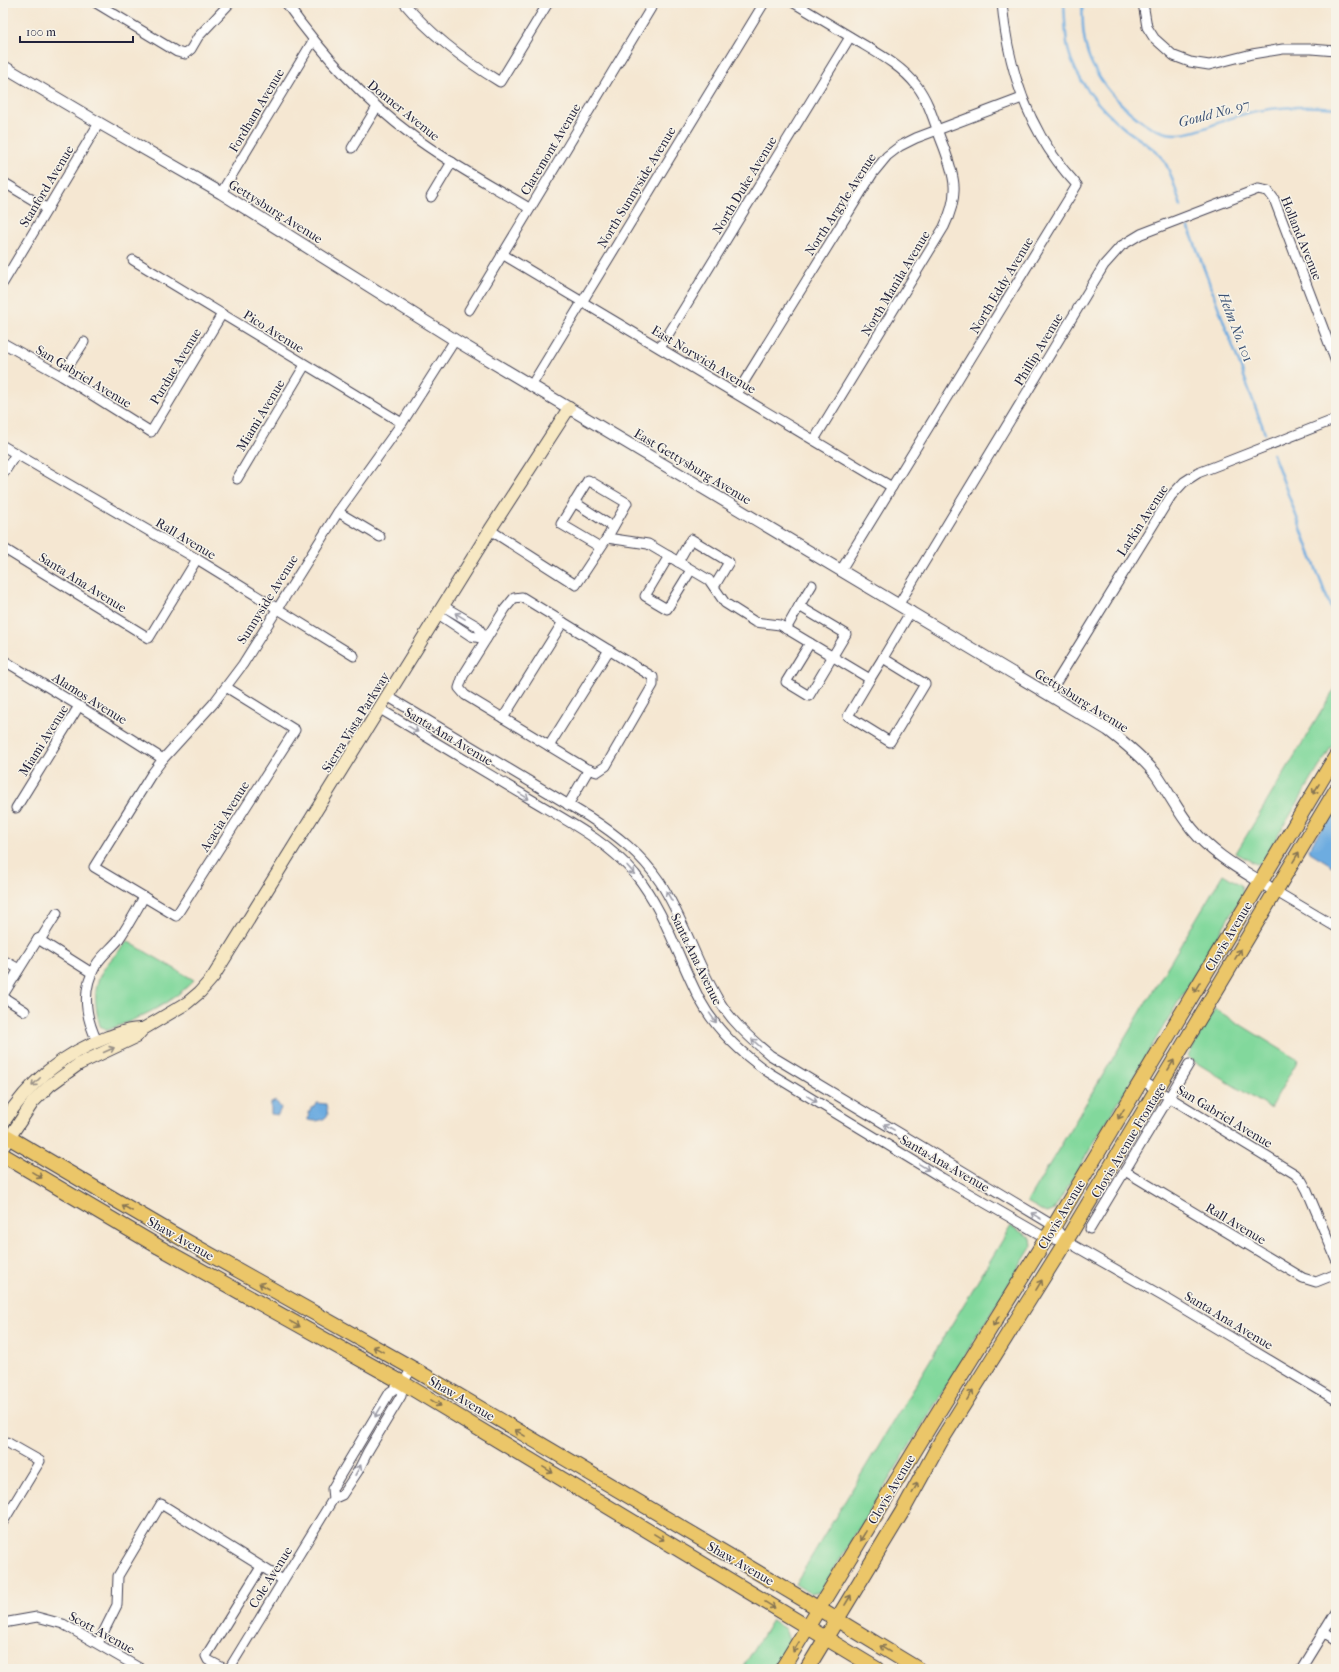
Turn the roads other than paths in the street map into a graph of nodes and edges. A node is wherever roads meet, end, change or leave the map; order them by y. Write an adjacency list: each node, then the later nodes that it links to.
1 (96, 3): 2 (street)
2 (230, 3)
3 (286, 3): 12 (street, Donner Avenue)
4 (404, 3): 5 (street)
5 (547, 3)
6 (654, 3): 25 (street, Claremont Avenue)
7 (764, 3): 30 (street, North Sunnyside Avenue)
8 (794, 3): 11 (street, North Manila Avenue)
9 (1002, 3): 15 (street, North Eddy Avenue)
10 (1143, 3): 13 (street)
11 (850, 37): 18 (street, North Manila Avenue); 36 (street, North Duke Avenue)
12 (313, 41): 16 (street, Donner Avenue); 23 (street, Fordham Avenue)
13 (1336, 51)
14 (3, 66): 17 (street, Gettysburg Avenue)
15 (1022, 98): 18 (street, North Argyle Avenue); 51 (street, North Eddy Avenue)
16 (377, 106): 19 (street); 20 (street, Donner Avenue)
17 (99, 123): 23 (street, Gettysburg Avenue); 26 (street, Stanford Avenue)
18 (937, 129): 41 (street, North Argyle Avenue); 46 (street, North Manila Avenue)
19 (352, 148)
20 (452, 162): 24 (street); 25 (street, Donner Avenue)
21 (3, 182): 26 (street)
22 (1268, 191): 37 (street, Holland Avenue); 67 (street, Phillip Avenue)
23 (221, 193): 33 (street, Gettysburg Avenue)
24 (431, 197)
25 (529, 208): 27 (street, Claremont Avenue)
26 (48, 209): 29 (street, Stanford Avenue)
27 (502, 254): 30 (street, East Norwich Avenue); 31 (street, Claremont Avenue)
28 (133, 260): 32 (street, Pico Avenue)
29 (3, 283)
30 (582, 301): 36 (street, East Norwich Avenue); 40 (street, North Sunnyside Avenue)
31 (469, 310)
32 (222, 314): 38 (street, Pico Avenue); 45 (street, Purdue Avenue)
33 (455, 340): 40 (street, Gettysburg Avenue); 44 (street, Sunnyside Avenue)
34 (84, 342): 39 (street)
35 (3, 343): 39 (street, San Gabriel Avenue)
36 (660, 348): 41 (street, East Norwich Avenue)
37 (1336, 362)
38 (305, 365): 44 (street, Pico Avenue); 50 (street, Miami Avenue)
39 (62, 376): 45 (street, San Gabriel Avenue)
40 (531, 386): 42 (street, East Gettysburg Avenue)
41 (736, 393): 46 (street, East Norwich Avenue)
42 (569, 408): 55 (main road, Sierra Vista Parkway); 64 (street, East Gettysburg Avenue)
43 (1336, 419): 83 (street, Larkin Avenue)
44 (402, 423): 53 (street, Sunnyside Avenue)
45 (151, 432)
46 (814, 440): 51 (street, East Norwich Avenue)
47 (3, 446): 48 (street, Rall Avenue)
48 (16, 454): 49 (street); 61 (street, Rall Avenue)
49 (3, 474)
50 (237, 479)
51 (892, 487): 64 (street, North Eddy Avenue)
52 (574, 502): 54 (street); 54 (street); 59 (street)
53 (338, 512): 56 (street); 69 (street, Sunnyside Avenue)
54 (613, 527): 57 (street)
55 (490, 530): 59 (street); 70 (main road, Sierra Vista Parkway)
56 (380, 537)
57 (607, 538): 59 (street); 60 (street)
58 (3, 548): 61 (street, Santa Ana Avenue)
59 (600, 548)
60 (668, 556): 62 (street); 63 (street)
61 (197, 559): 69 (street, Rall Avenue)
62 (678, 562): 63 (street); 66 (street)
63 (692, 570): 66 (street)
64 (841, 570): 67 (street, Gettysburg Avenue)
65 (812, 585): 68 (street)
66 (714, 587): 73 (street)
67 (899, 604): 71 (street, Gettysburg Avenue)
68 (800, 606): 73 (street); 78 (street)
69 (277, 610): 77 (street, Rall Avenue); 82 (street, Sunnyside Avenue)
70 (441, 610): 74 (street); 84 (main road, Sierra Vista Parkway)
71 (911, 611): 79 (street); 83 (street, Gettysburg Avenue)
72 (563, 622): 74 (street); 76 (street); 87 (street)
73 (786, 629): 75 (street)
74 (486, 639): 87 (street)
75 (810, 643): 78 (street); 78 (street)
76 (609, 650): 88 (street); 91 (street)
77 (354, 656)
78 (832, 656): 81 (street)
79 (882, 658): 81 (street); 81 (street)
80 (3, 660): 85 (street, Alamos Avenue)
81 (870, 679)
82 (226, 687): 90 (street, Sunnyside Avenue); 97 (street, Acacia Avenue)
83 (1049, 694): 95 (street, Gettysburg Avenue)
84 (387, 696): 86 (main road, Sierra Vista Parkway); 93 (street, Santa Ana Avenue)
85 (79, 706): 90 (street, Alamos Avenue); 94 (street, Miami Avenue)
86 (380, 709): 106 (main road, Sierra Vista Parkway); 118 (street, Santa Ana Avenue, one-way to 118)
87 (503, 718): 88 (street)
88 (549, 746): 91 (street)
89 (1336, 756): 95 (main road, Clovis Avenue, one-way to 95)
90 (163, 759): 97 (street, Sunnyside Avenue)
91 (589, 769): 93 (street)
92 (1336, 790): 96 (main road, Clovis Avenue, one-way to 92)
93 (568, 805): 118 (street, Santa Ana Avenue, one-way to 93)
94 (16, 808)
95 (1260, 881): 96 (street, Gettysburg Avenue); 109 (main road, Clovis Avenue, one-way to 109)
96 (1275, 891): 99 (street); 110 (main road, Clovis Avenue, one-way to 96)
97 (144, 897): 103 (street)
98 (56, 913): 100 (street)
99 (1336, 928)
100 (38, 939): 102 (street); 103 (street)
101 (3, 960): 102 (street)
102 (19, 969): 104 (street)
103 (92, 973): 107 (street)
104 (3, 996): 105 (street)
105 (25, 1011)
106 (143, 1029): 107 (main road, Sierra Vista Parkway); 111 (main road, Sierra Vista Parkway, one-way to 106)
107 (97, 1041): 111 (main road); 113 (main road, Sierra Vista Parkway, one-way to 113)
108 (1189, 1064): 112 (street, Clovis Avenue Frontage)
109 (1141, 1080): 110 (street, San Gabriel Avenue); 118 (main road, Clovis Avenue, one-way to 118)
110 (1156, 1090): 112 (street, San Gabriel Avenue); 119 (main road, Clovis Avenue)
111 (41, 1093): 114 (main road, Sierra Vista Parkway)
112 (1169, 1097): 116 (street, Clovis Avenue Frontage); 121 (street, San Gabriel Avenue)
113 (3, 1123)
114 (5, 1139): 123 (main road, Shaw Avenue, one-way to 114)
115 (3, 1155): 120 (main road, Shaw Avenue, one-way to 120)
116 (1125, 1171): 117 (street, Clovis Avenue Frontage); 122 (street, Rall Avenue)
117 (1090, 1229)
118 (1050, 1232): 119 (street, Santa Ana Avenue); 119 (street, Santa Ana Avenue); 134 (main road, Clovis Avenue, one-way to 134)
119 (1066, 1241): 126 (street, Santa Ana Avenue); 136 (main road, Clovis Avenue, one-way to 119)
120 (152, 1243): 123 (main road); 125 (main road, Shaw Avenue, one-way to 125)
121 (1336, 1259)
122 (1336, 1274)
123 (246, 1276): 124 (main road, Shaw Avenue, one-way to 123)
124 (412, 1368): 125 (street, Cole Avenue); 131 (main road, Shaw Avenue, one-way to 124)
125 (403, 1383): 128 (main road, Shaw Avenue, one-way to 128); 129 (street, Cole Avenue, one-way to 125); 129 (street, Cole Avenue, one-way to 129)
126 (1336, 1400)
127 (3, 1440): 130 (street)
128 (584, 1492): 131 (main road); 138 (main road, Shaw Avenue, one-way to 138)
129 (333, 1499): 133 (street, Cole Avenue)
130 (3, 1522)
131 (678, 1526): 134 (main road, Shaw Avenue)
132 (261, 1567): 133 (street); 142 (street); 144 (street)
133 (283, 1580): 145 (street, Cole Avenue)
134 (819, 1609): 136 (main road, Shaw Avenue); 138 (main road, Clovis Avenue)
135 (1336, 1612): 139 (street)
136 (836, 1620): 140 (main road, Clovis Avenue); 149 (main road, Shaw Avenue, one-way to 136)
137 (3, 1621): 142 (street, Scott Avenue)
138 (807, 1628): 140 (main road, Shaw Avenue); 146 (main road, Clovis Avenue, one-way to 146)
139 (1323, 1632): 141 (street); 150 (street)
140 (825, 1638): 147 (main road, Clovis Avenue); 148 (main road, Shaw Avenue)
141 (1336, 1640)
142 (98, 1643): 143 (street, Scott Avenue)
143 (141, 1669)
144 (225, 1669)
145 (229, 1669)
146 (782, 1669)
147 (807, 1669)
148 (877, 1669)
149 (918, 1669)
150 (1301, 1669)

